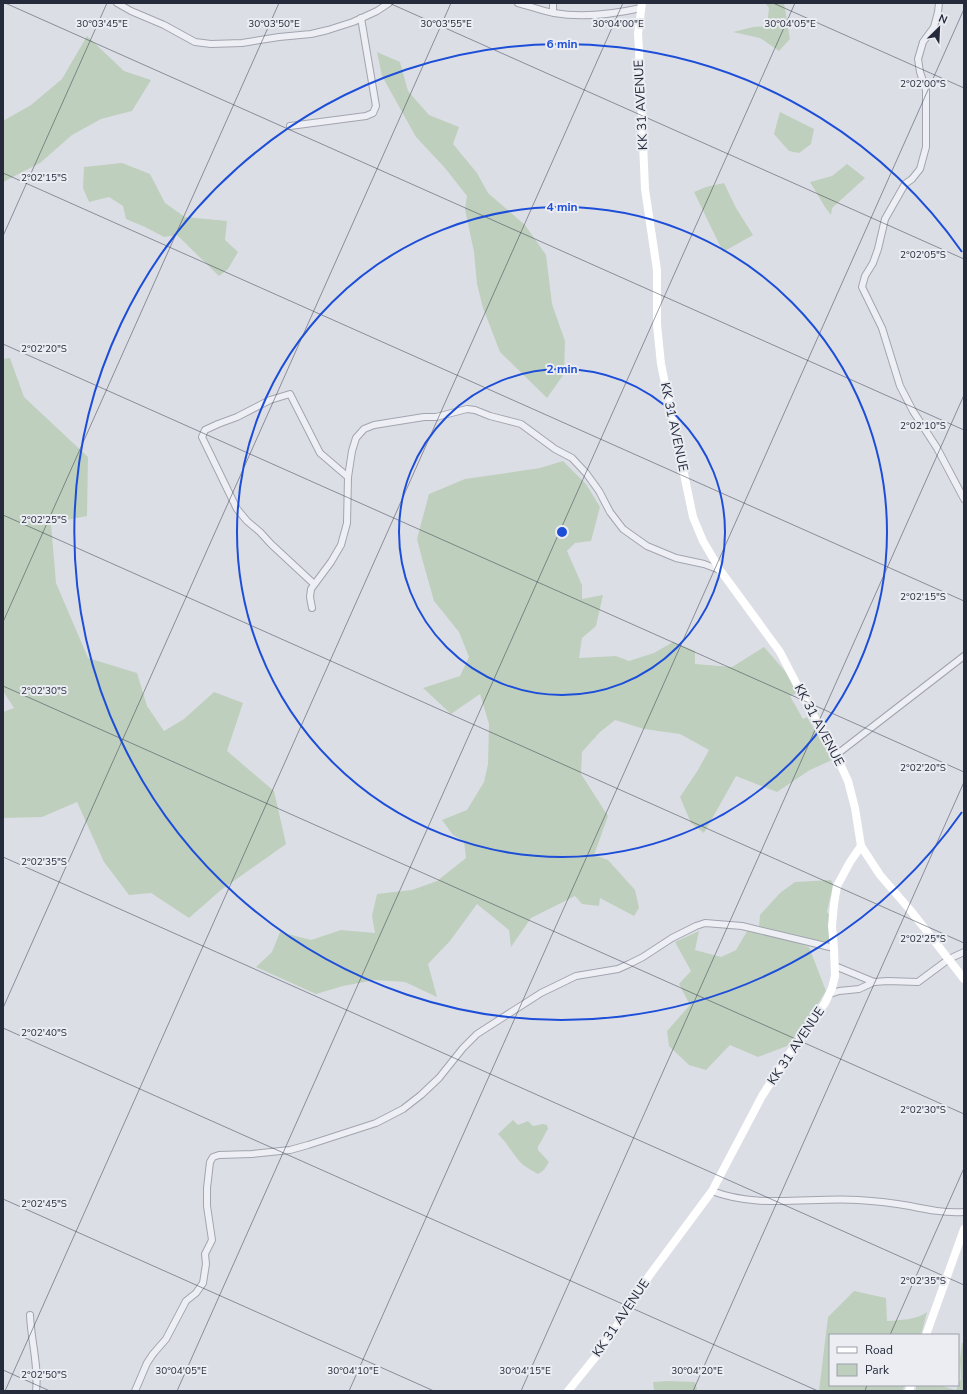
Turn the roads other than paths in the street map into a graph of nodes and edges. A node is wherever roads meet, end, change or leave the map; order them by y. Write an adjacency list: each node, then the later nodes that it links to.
1 (116, 3): 6 (street)
2 (390, 3): 6 (street)
3 (518, 3): 5 (street)
4 (939, 3): 9 (street)
5 (642, 6): 10 (main road, KK 31 AVENUE)
6 (361, 18): 7 (street)
7 (290, 126)
8 (348, 477): 10 (street); 11 (street); 11 (street)
9 (964, 499)
10 (720, 570): 14 (main road, KK 31 AVENUE)
11 (314, 584): 12 (street)
12 (312, 608)
13 (964, 656): 14 (street)
14 (836, 755): 15 (main road, KK 31 AVENUE)
15 (861, 846): 16 (main road, KK 31 AVENUE); 18 (main road)
16 (834, 948): 19 (main road, KK 31 AVENUE); 29 (street)
17 (964, 952): 18 (street)
18 (949, 960): 20 (main road); 21 (street)
19 (835, 966): 21 (street); 22 (main road, KK 31 AVENUE)
20 (964, 979)
21 (874, 982): 22 (street)
22 (830, 994): 23 (main road, KK 31 AVENUE)
23 (712, 1191): 24 (street); 30 (main road, KK 31 AVENUE)
24 (964, 1212)
25 (964, 1229): 27 (main road)
26 (30, 1315): 28 (street)
27 (926, 1334)
28 (36, 1391)
29 (135, 1391)
30 (568, 1391)

